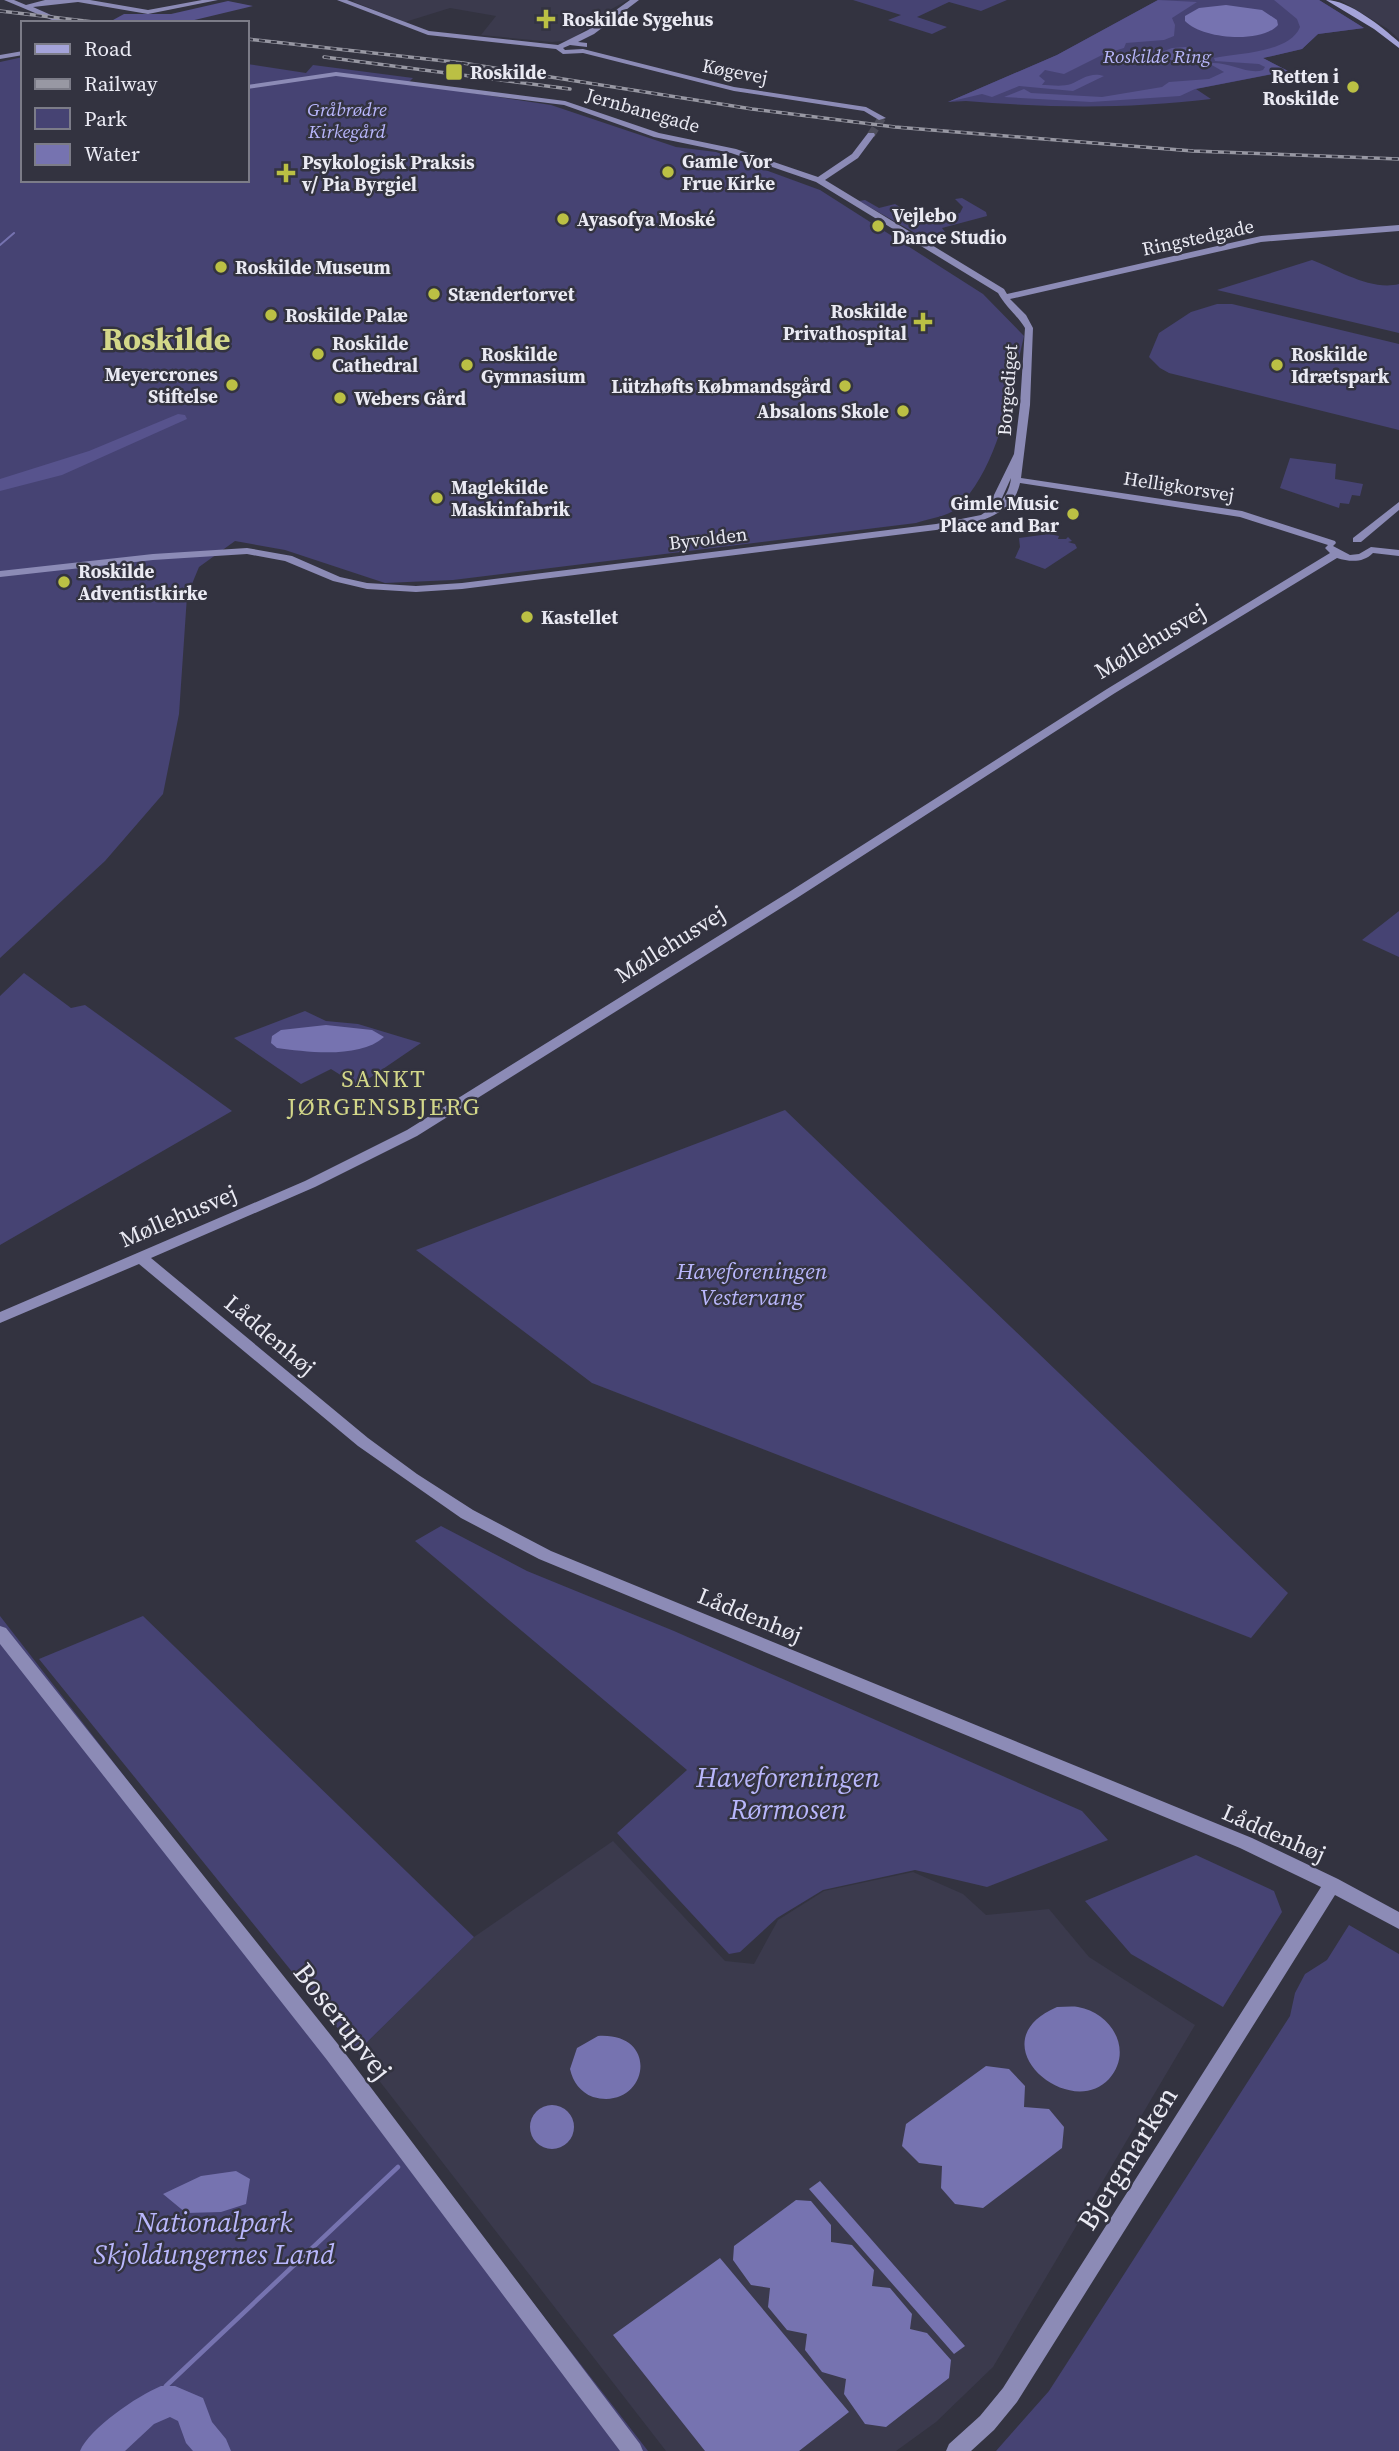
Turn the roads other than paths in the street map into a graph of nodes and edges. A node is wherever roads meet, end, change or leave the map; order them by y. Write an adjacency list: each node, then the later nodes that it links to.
1 (9, 0): 7 (street)
2 (78, 0): 3 (street); 7 (street)
3 (214, 0)
4 (341, 0): 13 (street)
5 (637, 0): 10 (street)
6 (1330, 0): 9 (main road)
7 (26, 6): 8 (street)
8 (61, 21)
9 (1367, 22): 12 (main road); 16 (main road)
10 (591, 33): 11 (street); 14 (street)
11 (570, 43): 13 (street); 14 (street)
12 (1399, 46)
13 (558, 47): 14 (street)
14 (583, 48): 19 (street, Køgevej)
15 (21, 53): 17 (street)
16 (1399, 56)
17 (0, 57)
18 (248, 87): 21 (street, Jernbanegade)
19 (881, 118)
20 (871, 135): 21 (street)
21 (819, 180): 23 (street, Jernbanegade)
22 (1399, 228): 23 (street, Ringstedgade)
23 (1006, 297): 24 (street, Borgediget)
24 (1012, 479): 26 (street, Helligkorsvej); 29 (street, Byvolden)
25 (1399, 505): 26 (street, Møllehusvej)
26 (1342, 543): 27 (street); 27 (street); 30 (street, Møllehusvej)
27 (1371, 550): 28 (street)
28 (1399, 553)
29 (0, 574)
30 (141, 1257): 31 (street, Møllehusvej); 33 (street, Låddenhøj)
31 (0, 1318)
32 (0, 1632): 35 (street, Boserupvej)
33 (1332, 1884): 34 (street, Låddenhøj); 36 (street, Bjergmarken)
34 (1399, 1921)
35 (634, 2451)
36 (956, 2451)

